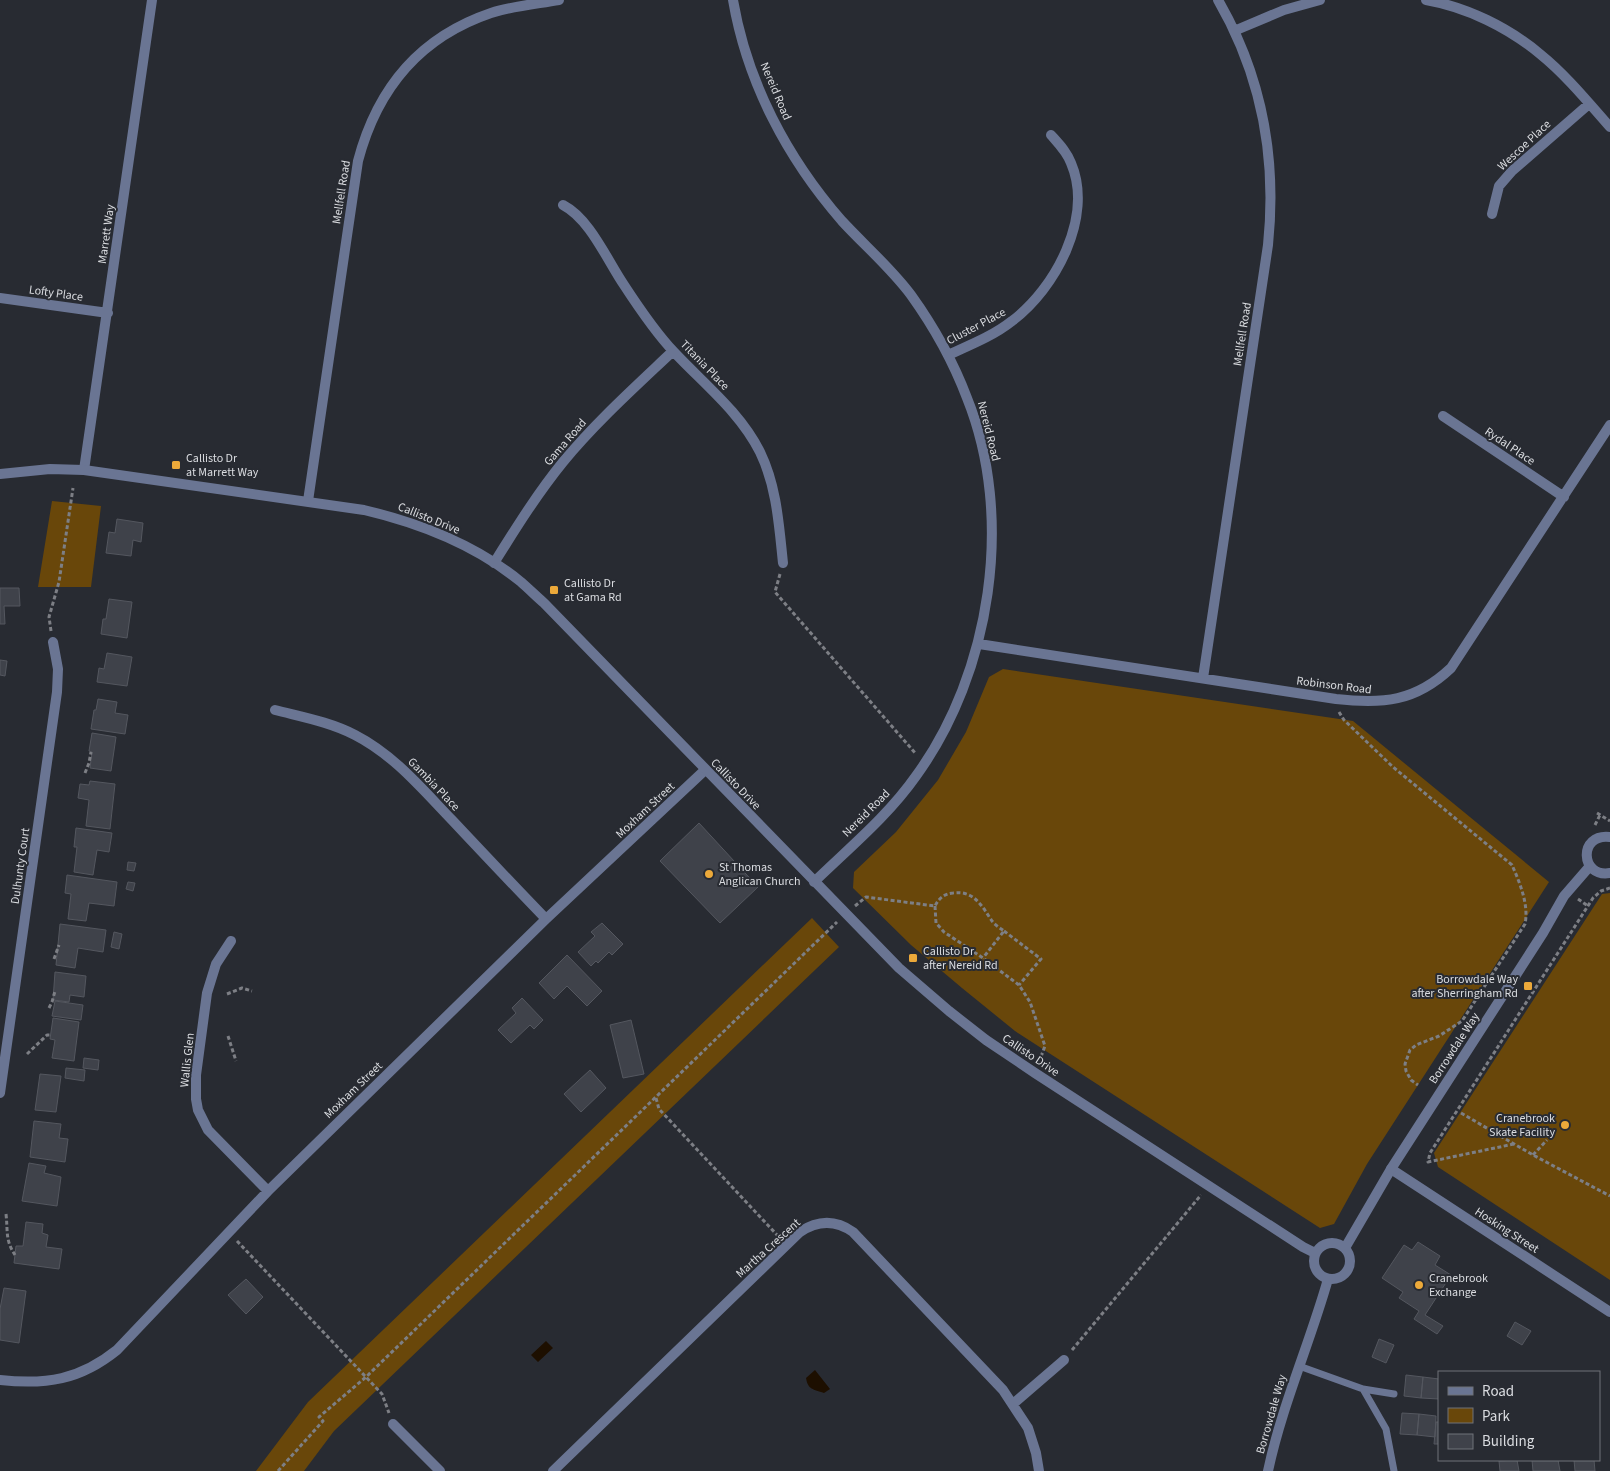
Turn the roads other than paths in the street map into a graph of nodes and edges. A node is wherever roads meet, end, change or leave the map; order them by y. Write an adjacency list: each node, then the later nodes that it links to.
1 (152, 0): 14 (street, Marrett Way)
2 (559, 0): 22 (street, Mellfell Road)
3 (734, 0): 16 (street, Nereid Road)
4 (1218, 0): 7 (street, Mellfell Road)
5 (1320, 0): 7 (street)
6 (1426, 0): 8 (street)
7 (1234, 31): 27 (street, Mellfell Road)
8 (1589, 104): 9 (street); 12 (street, Wescoe Place)
9 (1610, 127)
10 (1052, 135): 16 (street, Cluster Place)
11 (563, 205): 15 (street, Titania Place)
12 (1492, 214)
13 (0, 298): 14 (street, Lofty Place)
14 (108, 313): 19 (street, Marrett Way)
15 (673, 351): 23 (street, Gama Road); 24 (street, Titania Place)
16 (948, 355): 26 (street, Nereid Road)
17 (1443, 416): 21 (street, Rydal Place)
18 (1610, 425): 21 (street, Robinson Road)
19 (84, 470): 20 (street, Callisto Drive); 22 (street, Callisto Drive)
20 (0, 474)
21 (1564, 497): 27 (street, Robinson Road)
22 (308, 501): 23 (street, Callisto Drive)
23 (494, 563): 29 (street, Callisto Drive)
24 (783, 563)
25 (53, 642): 36 (street, Dulhunty Court)
26 (979, 644): 27 (street, Robinson Road); 33 (street, Nereid Road)
27 (1203, 678)
28 (275, 710): 34 (street, Gambia Place)
29 (705, 770): 33 (street, Callisto Drive); 34 (street, Moxham Street)
30 (1610, 837): 31 (street)
31 (1590, 866): 32 (street); 37 (street, Borrowdale Way)
32 (1610, 873)
33 (814, 882): 40 (street, Callisto Drive)
34 (546, 919): 38 (street, Moxham Street)
35 (231, 941): 38 (street, Wallis Glen)
36 (0, 1093)
37 (1391, 1169): 39 (street, Borrowdale Way); 42 (street, Hosking Street)
38 (268, 1191): 45 (street, Moxham Street)
39 (1345, 1248): 40 (street); 41 (street)
40 (1315, 1253): 41 (street)
41 (1328, 1279): 44 (street, Borrowdale Way)
42 (1610, 1312)
43 (1064, 1360): 48 (street)
44 (1299, 1366): 46 (lane); 53 (street, Borrowdale Way)
45 (0, 1380)
46 (1363, 1389): 47 (lane); 54 (lane)
47 (1394, 1394)
48 (1013, 1404): 51 (street, Martha Crescent); 52 (street, Martha Crescent)
49 (394, 1424): 50 (street)
50 (440, 1471)
51 (553, 1471)
52 (1039, 1471)
53 (1268, 1471)
54 (1394, 1471)

